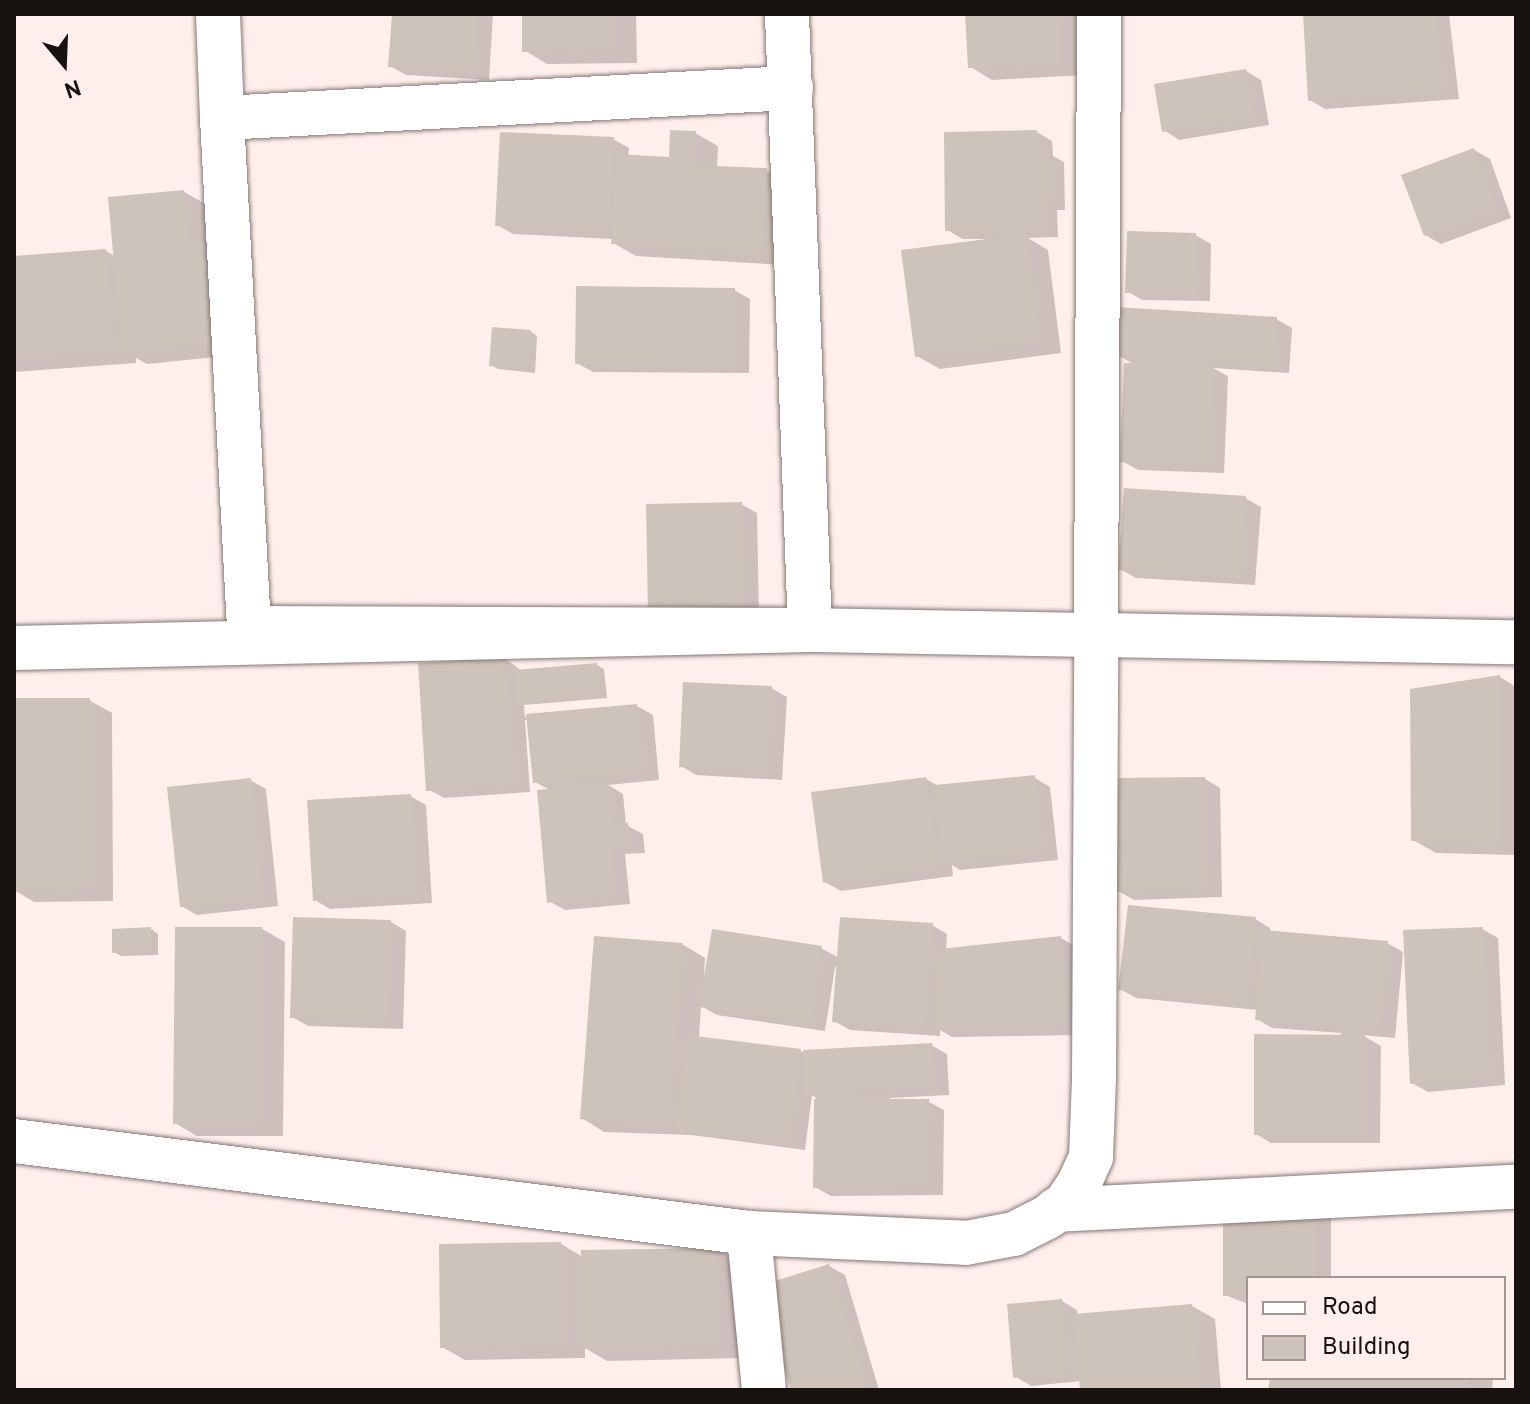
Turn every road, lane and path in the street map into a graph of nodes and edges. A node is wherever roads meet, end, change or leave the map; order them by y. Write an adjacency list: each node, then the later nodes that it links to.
1 (218, 14): 5 (street)
2 (787, 14): 4 (street)
3 (1099, 14): 7 (street)
4 (791, 88): 5 (street); 6 (street)
5 (222, 118): 6 (street)
6 (810, 630): 7 (street); 9 (street)
7 (1096, 635): 8 (street); 12 (street)
8 (1516, 642)
9 (14, 648)
10 (14, 1141): 13 (street)
11 (1516, 1187): 12 (street)
12 (1056, 1210): 13 (street)
13 (749, 1233): 14 (street)
14 (764, 1390)

